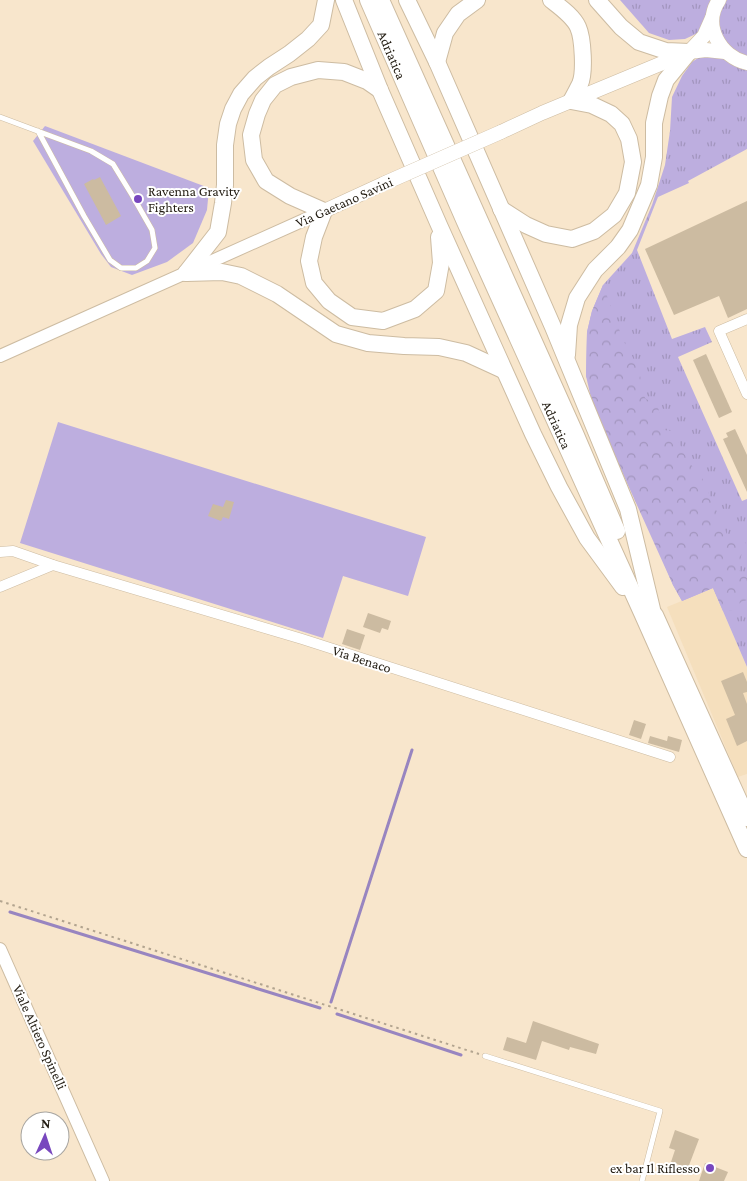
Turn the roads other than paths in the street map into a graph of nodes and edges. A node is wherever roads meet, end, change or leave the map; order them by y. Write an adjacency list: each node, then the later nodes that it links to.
1 (326, 0): 22 (highway)
2 (344, 0): 15 (highway)
3 (368, 0): 31 (highway, Adriatica)
4 (381, 0): 31 (highway, Adriatica)
5 (408, 0): 13 (highway)
6 (477, 0): 13 (highway)
7 (551, 0): 16 (highway)
8 (597, 0): 11 (highway)
9 (718, 1): 10 (main road)
10 (713, 18): 11 (main road, Via Gaetano Savini); 12 (main road)
11 (689, 52): 12 (main road, Via Gaetano Savini); 16 (main road, Via Gaetano Savini); 25 (highway)
12 (725, 52): 14 (main road)
13 (437, 62): 19 (highway)
14 (747, 63)
15 (380, 90): 20 (highway); 21 (highway)
16 (571, 101): 19 (highway); 20 (main road, Via Gaetano Savini, bridge)
17 (0, 117): 18 (lane)
18 (38, 131): 18 (lane)
19 (501, 209): 25 (highway)
20 (324, 211): 21 (highway); 22 (street, Via Gaetano Savini)
21 (439, 226): 26 (highway)
22 (186, 273): 24 (street, Via Gaetano Savini); 26 (highway)
23 (747, 319): 27 (street)
24 (0, 356)
25 (567, 360): 31 (highway)
26 (504, 370): 31 (highway)
27 (747, 394)
28 (0, 552): 29 (street, Via Benaco)
29 (53, 565): 30 (street); 32 (street, Via Benaco)
30 (0, 587)
31 (647, 611): 33 (highway, Adriatica); 34 (highway, Adriatica)
32 (670, 757)
33 (747, 818)
34 (747, 849)
35 (0, 949): 37 (street, Viale Altiero Spinelli)
36 (485, 1056): 38 (lane)
37 (103, 1181)
38 (642, 1181)

